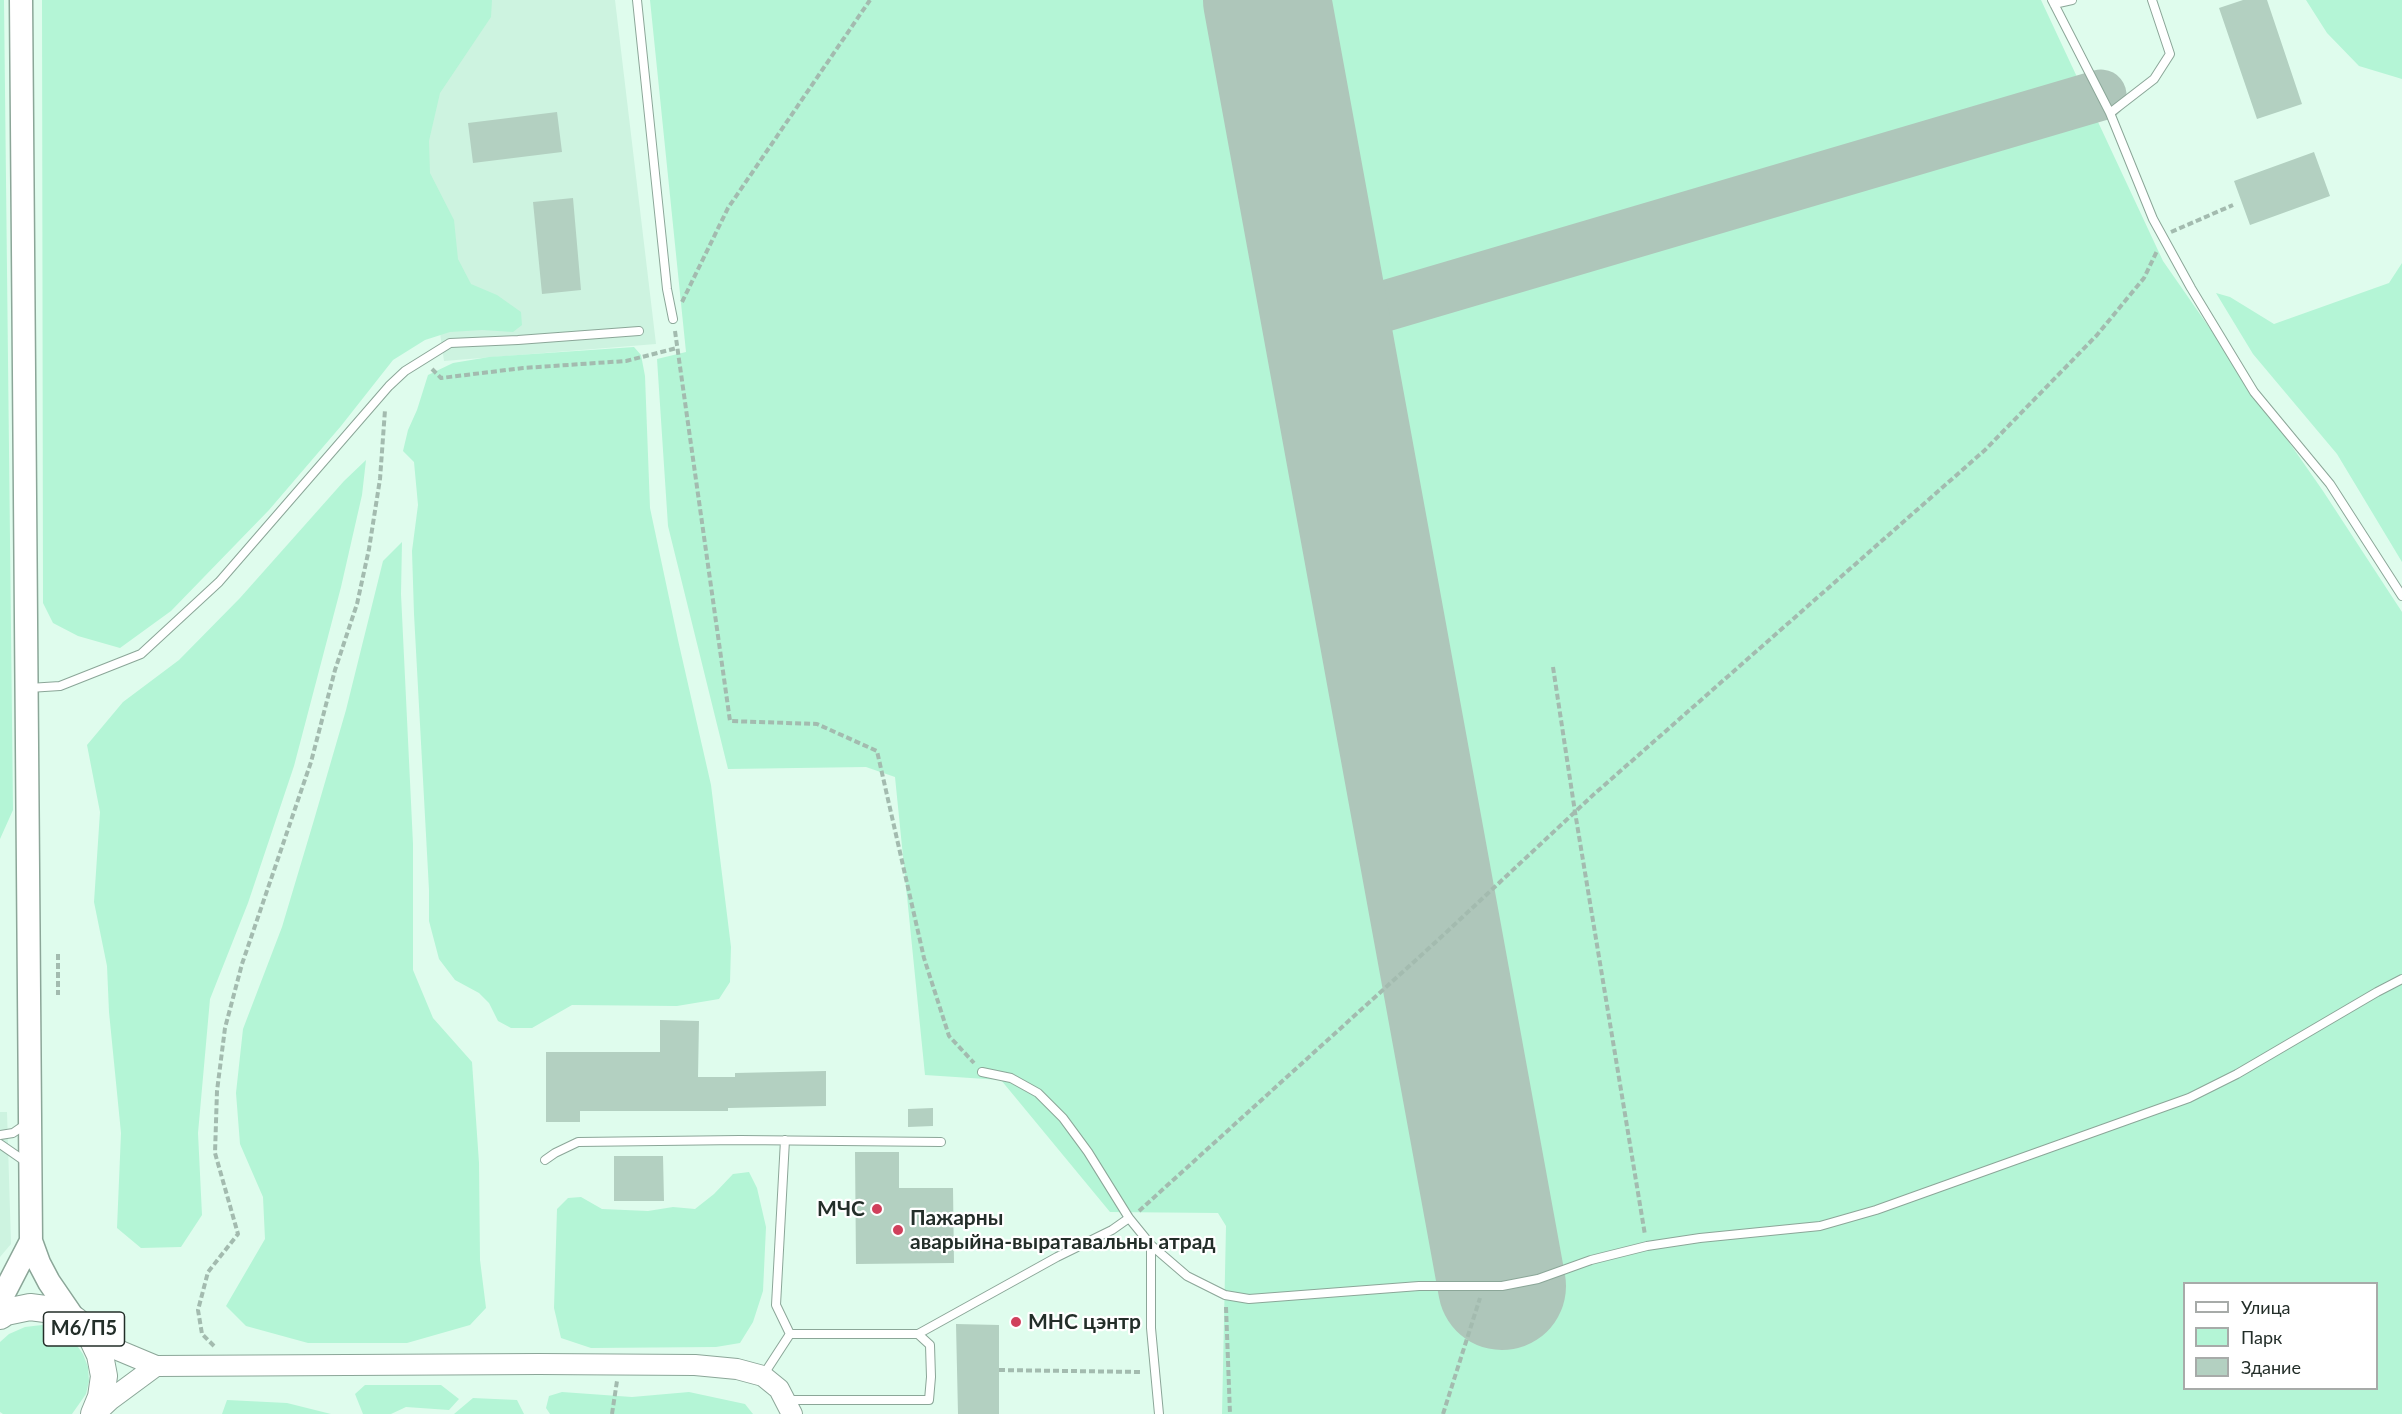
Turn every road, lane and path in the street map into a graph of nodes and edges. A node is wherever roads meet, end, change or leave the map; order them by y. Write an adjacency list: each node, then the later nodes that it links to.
1 (21, 0): 17 (main road)
2 (637, 0): 10 (lane)
3 (870, 0): 10 (path)
4 (2072, 0): 6 (lane)
5 (2152, 0): 7 (lane)
6 (2053, 2): 7 (lane)
7 (2110, 113): 9 (lane)
8 (2233, 205): 9 (path)
9 (2164, 235): 15 (lane); 18 (path)
10 (673, 319): 12 (path)
11 (639, 331): 13 (lane)
12 (677, 348): 13 (path); 22 (path)
13 (423, 360): 14 (lane)
14 (389, 386): 17 (lane); 41 (path)
15 (2402, 596)
16 (1553, 667): 18 (path)
17 (28, 688): 23 (main road)
18 (1575, 812): 30 (path); 33 (path)
19 (58, 954): 21 (path)
20 (2402, 979): 33 (lane)
21 (58, 995)
22 (982, 1072): 30 (lane)
23 (32, 1115): 24 (lane); 29 (main road)
24 (0, 1136)
25 (785, 1140): 26 (lane); 28 (lane); 39 (lane)
26 (941, 1142)
27 (0, 1144): 29 (lane)
28 (545, 1160)
29 (32, 1167): 31 (main road)
30 (1129, 1218): 32 (lane); 40 (lane)
31 (31, 1241): 36 (main road); 38 (main road)
32 (1151, 1245): 35 (lane); 45 (lane)
33 (1647, 1246): 34 (lane)
34 (1484, 1286): 35 (lane); 52 (path)
35 (1225, 1295): 51 (path)
36 (0, 1301)
37 (0, 1316): 38 (main road, М6/П5)
38 (83, 1328): 43 (street); 48 (main road, М6/П5)
39 (790, 1334): 40 (lane); 46 (lane)
40 (918, 1334): 47 (lane)
41 (249, 1365): 42 (street); 43 (street)
42 (619, 1365): 46 (street); 49 (path)
43 (156, 1366): 48 (street)
44 (999, 1370): 45 (path)
45 (1155, 1372): 50 (lane)
46 (763, 1376): 47 (street)
47 (788, 1407)
48 (95, 1414)
49 (612, 1414)
50 (1159, 1414)
51 (1230, 1414)
52 (1443, 1414)

